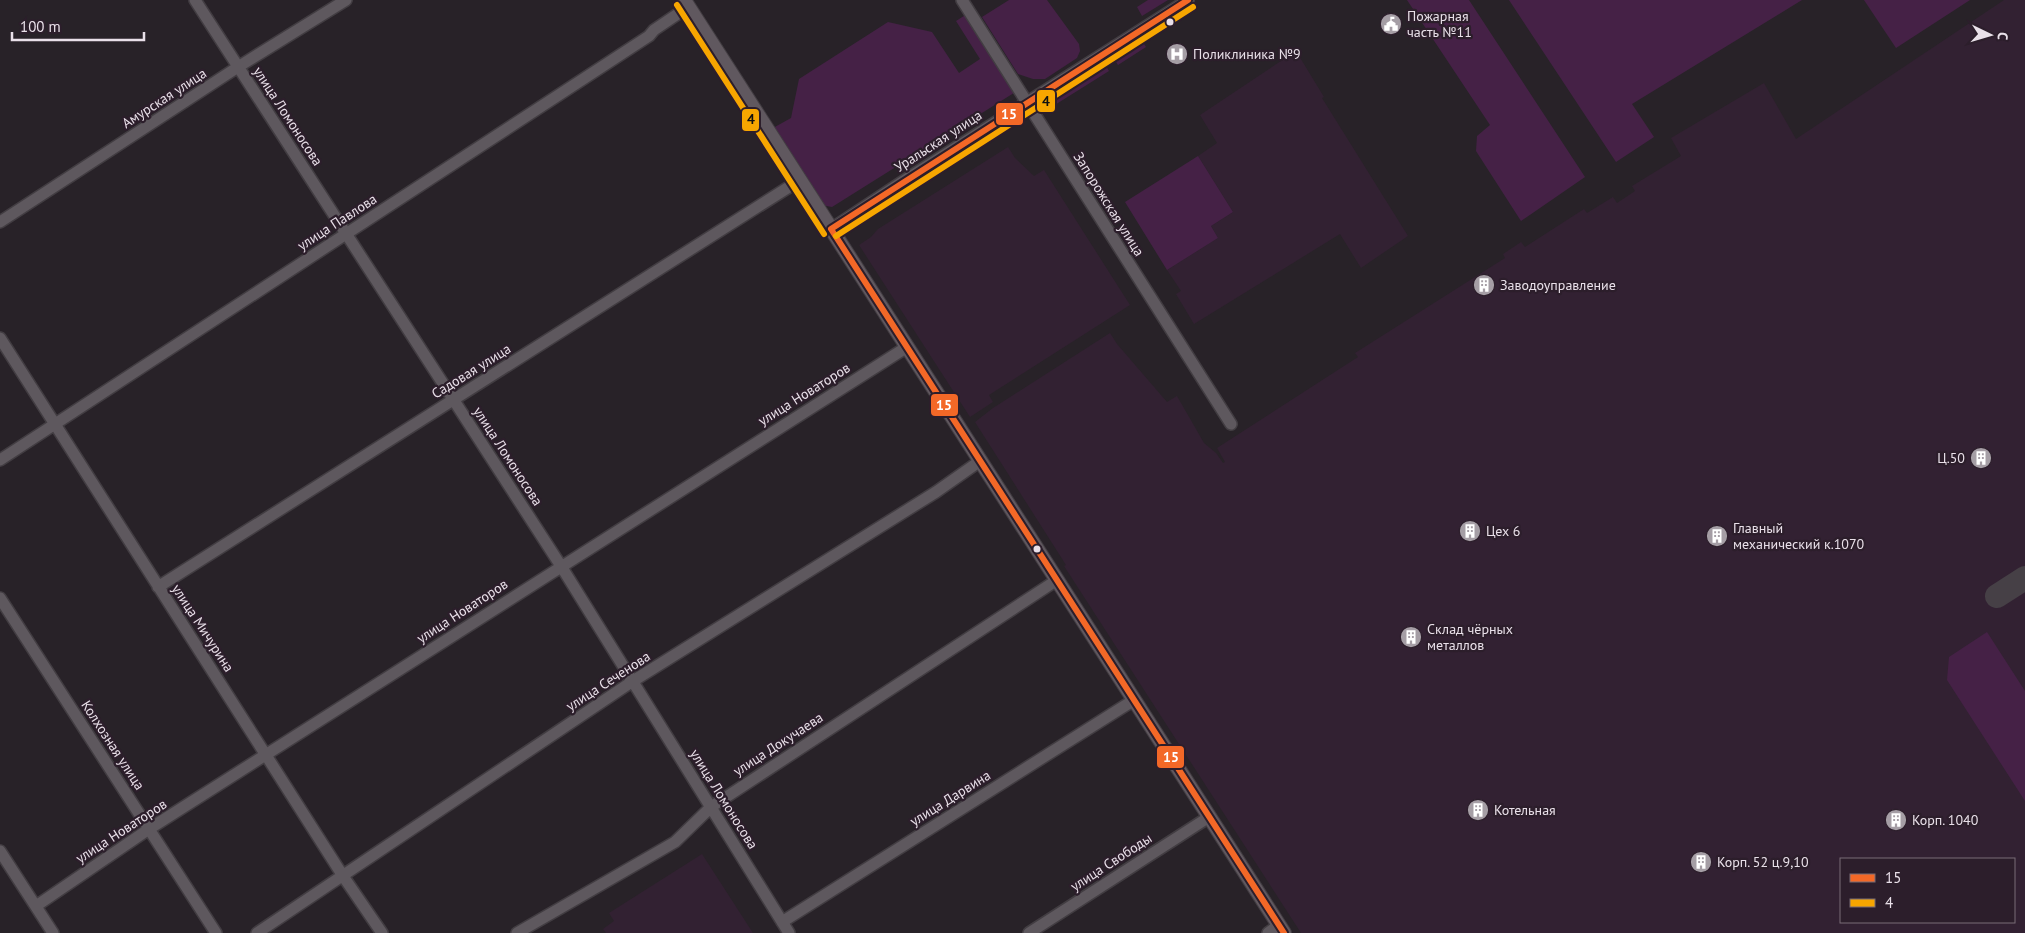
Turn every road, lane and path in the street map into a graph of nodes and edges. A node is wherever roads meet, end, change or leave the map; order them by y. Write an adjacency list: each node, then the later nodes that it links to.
1 (195, 0): 6 (street, улица Ломоносова)
2 (346, 0): 6 (street, Амурская улица)
3 (962, 0): 7 (street, Запорожская улица)
4 (1188, 0): 7 (street, Уральская улица)
5 (686, 3): 8 (main road); 11 (street, улица Павлова)
6 (238, 67): 9 (street, Амурская улица); 11 (street, улица Ломоносова)
7 (1028, 102): 10 (street, Уральская улица); 15 (street, Запорожская улица)
8 (800, 180): 10 (main road); 14 (street, Садовая улица)
9 (0, 222)
10 (832, 229): 13 (main road)
11 (346, 234): 14 (street, улица Ломоносова); 16 (street, улица Павлова)
12 (0, 338): 16 (street, улица Мичурина)
13 (907, 347): 18 (main road); 19 (street, улица Новаторов)
14 (454, 399): 19 (street, улица Ломоносова); 21 (street, Садовая улица)
15 (1231, 424)
16 (55, 425): 17 (street, улица Павлова); 21 (street, улица Мичурина)
17 (0, 460)
18 (980, 461): 20 (main road); 23 (street, улица Сеченова)
19 (561, 566): 23 (street, улица Ломоносова); 25 (street, улица Новаторов)
20 (1057, 580): 24 (main road); 26 (street, улица Докучаева)
21 (158, 587): 25 (street, улица Мичурина)
22 (0, 598): 28 (street, Колхозная улица)
23 (633, 682): 26 (street, улица Ломоносова); 30 (street, улица Сеченова)
24 (1134, 700): 27 (main road); 32 (street, улица Дарвина)
25 (267, 755): 28 (street, улица Новаторов); 30 (street, улица Мичурина)
26 (711, 807): 32 (street, улица Ломоносова); 38 (street, улица Докучаева)
27 (1209, 817): 33 (main road); 40 (street, улица Свободы)
28 (150, 830): 31 (street, улица Новаторов); 35 (street, Колхозная улица)
29 (0, 851): 31 (street)
30 (344, 876): 36 (street, улица Сеченова); 37 (street, улица Мичурина)
31 (36, 906): 34 (street)
32 (782, 922): 39 (street, улица Ломоносова)
33 (1277, 930)
34 (54, 933)
35 (216, 933)
36 (257, 933)
37 (382, 933)
38 (517, 933)
39 (789, 933)
40 (1029, 933)

